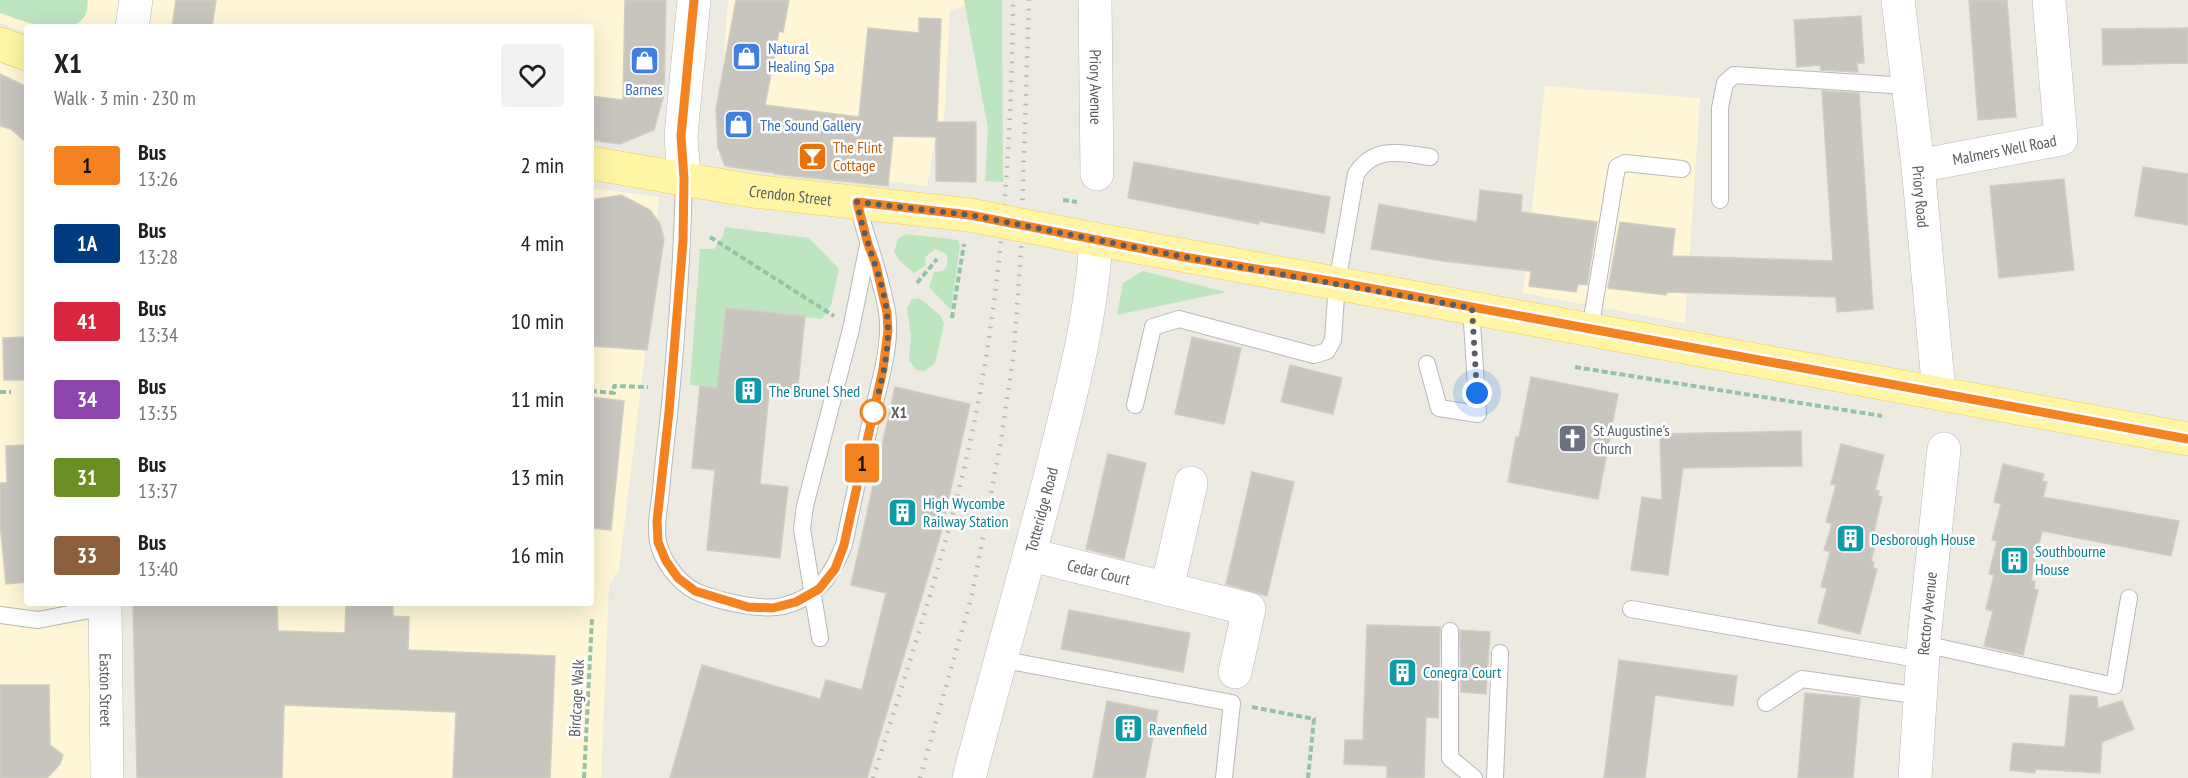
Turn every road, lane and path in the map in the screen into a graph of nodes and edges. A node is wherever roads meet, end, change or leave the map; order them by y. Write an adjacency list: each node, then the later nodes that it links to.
1 (136, 0): 6 (street)
2 (694, 0): 15 (street)
3 (1095, 0): 14 (street, Priory Avenue)
4 (1898, 0): 9 (street, Priory Road)
5 (2049, 0): 12 (street, Malmers Well Road)
6 (132, 24)
7 (0, 44): 8 (main road)
8 (24, 53)
9 (1908, 86): 12 (street, Priory Road); 16 (lane)
10 (1430, 157): 23 (lane)
11 (594, 164): 15 (main road, Crendon Street)
12 (1918, 166): 35 (street, Priory Road)
13 (1682, 169): 28 (lane)
14 (1097, 174)
15 (684, 179): 17 (main road, Crendon Street); 43 (lane)
16 (1720, 200)
17 (857, 202): 18 (main road, Crendon Street); 21 (lane)
18 (968, 229): 20 (main road, Crendon Street, bridge); 27 (path)
19 (710, 237): 26 (path)
20 (1086, 238): 23 (main road, Crendon Street); 41 (street, Totteridge Road)
21 (868, 244): 43 (lane); 43 (lane)
22 (937, 259): 24 (path)
23 (1336, 282): 25 (main road, Crendon Street); 36 (lane)
24 (917, 284)
25 (1472, 308): 28 (main road, Crendon Street); 29 (lane)
26 (837, 318)
27 (952, 318)
28 (1590, 330): 35 (main road, Crendon Street)
29 (1427, 364)
30 (1575, 367): 37 (path)
31 (648, 387): 32 (path)
32 (594, 391)
33 (0, 392): 34 (path)
34 (11, 392)
35 (1939, 393): 38 (main road, Crendon Street)
36 (1135, 405)
37 (1889, 417)
38 (2188, 440)
39 (1944, 449): 52 (street, Rectory Avenue)
40 (1191, 483): 42 (street)
41 (1031, 555): 42 (street, Cedar Court); 54 (street, Totteridge Road)
42 (1167, 588): 55 (street, Cedar Court)
43 (812, 593): 51 (lane)
44 (2129, 598): 52 (lane)
45 (101, 606): 48 (lane)
46 (105, 606): 58 (street, Easton Street)
47 (1631, 609): 52 (lane)
48 (3, 618)
49 (592, 619): 59 (path, Birdcage Walk)
50 (1450, 631): 63 (lane)
51 (819, 638)
52 (1924, 652): 56 (street, Rectory Avenue)
53 (1500, 653): 64 (lane)
54 (999, 659): 55 (lane); 60 (street, Totteridge Road)
55 (1233, 688): 61 (lane); 62 (path)
56 (1920, 696): 57 (lane); 65 (street, Rectory Avenue)
57 (1766, 703)
58 (107, 778)
59 (584, 778)
60 (969, 778)
61 (1224, 778)
62 (1308, 778)
63 (1474, 778)
64 (1495, 778)
65 (1915, 778)

